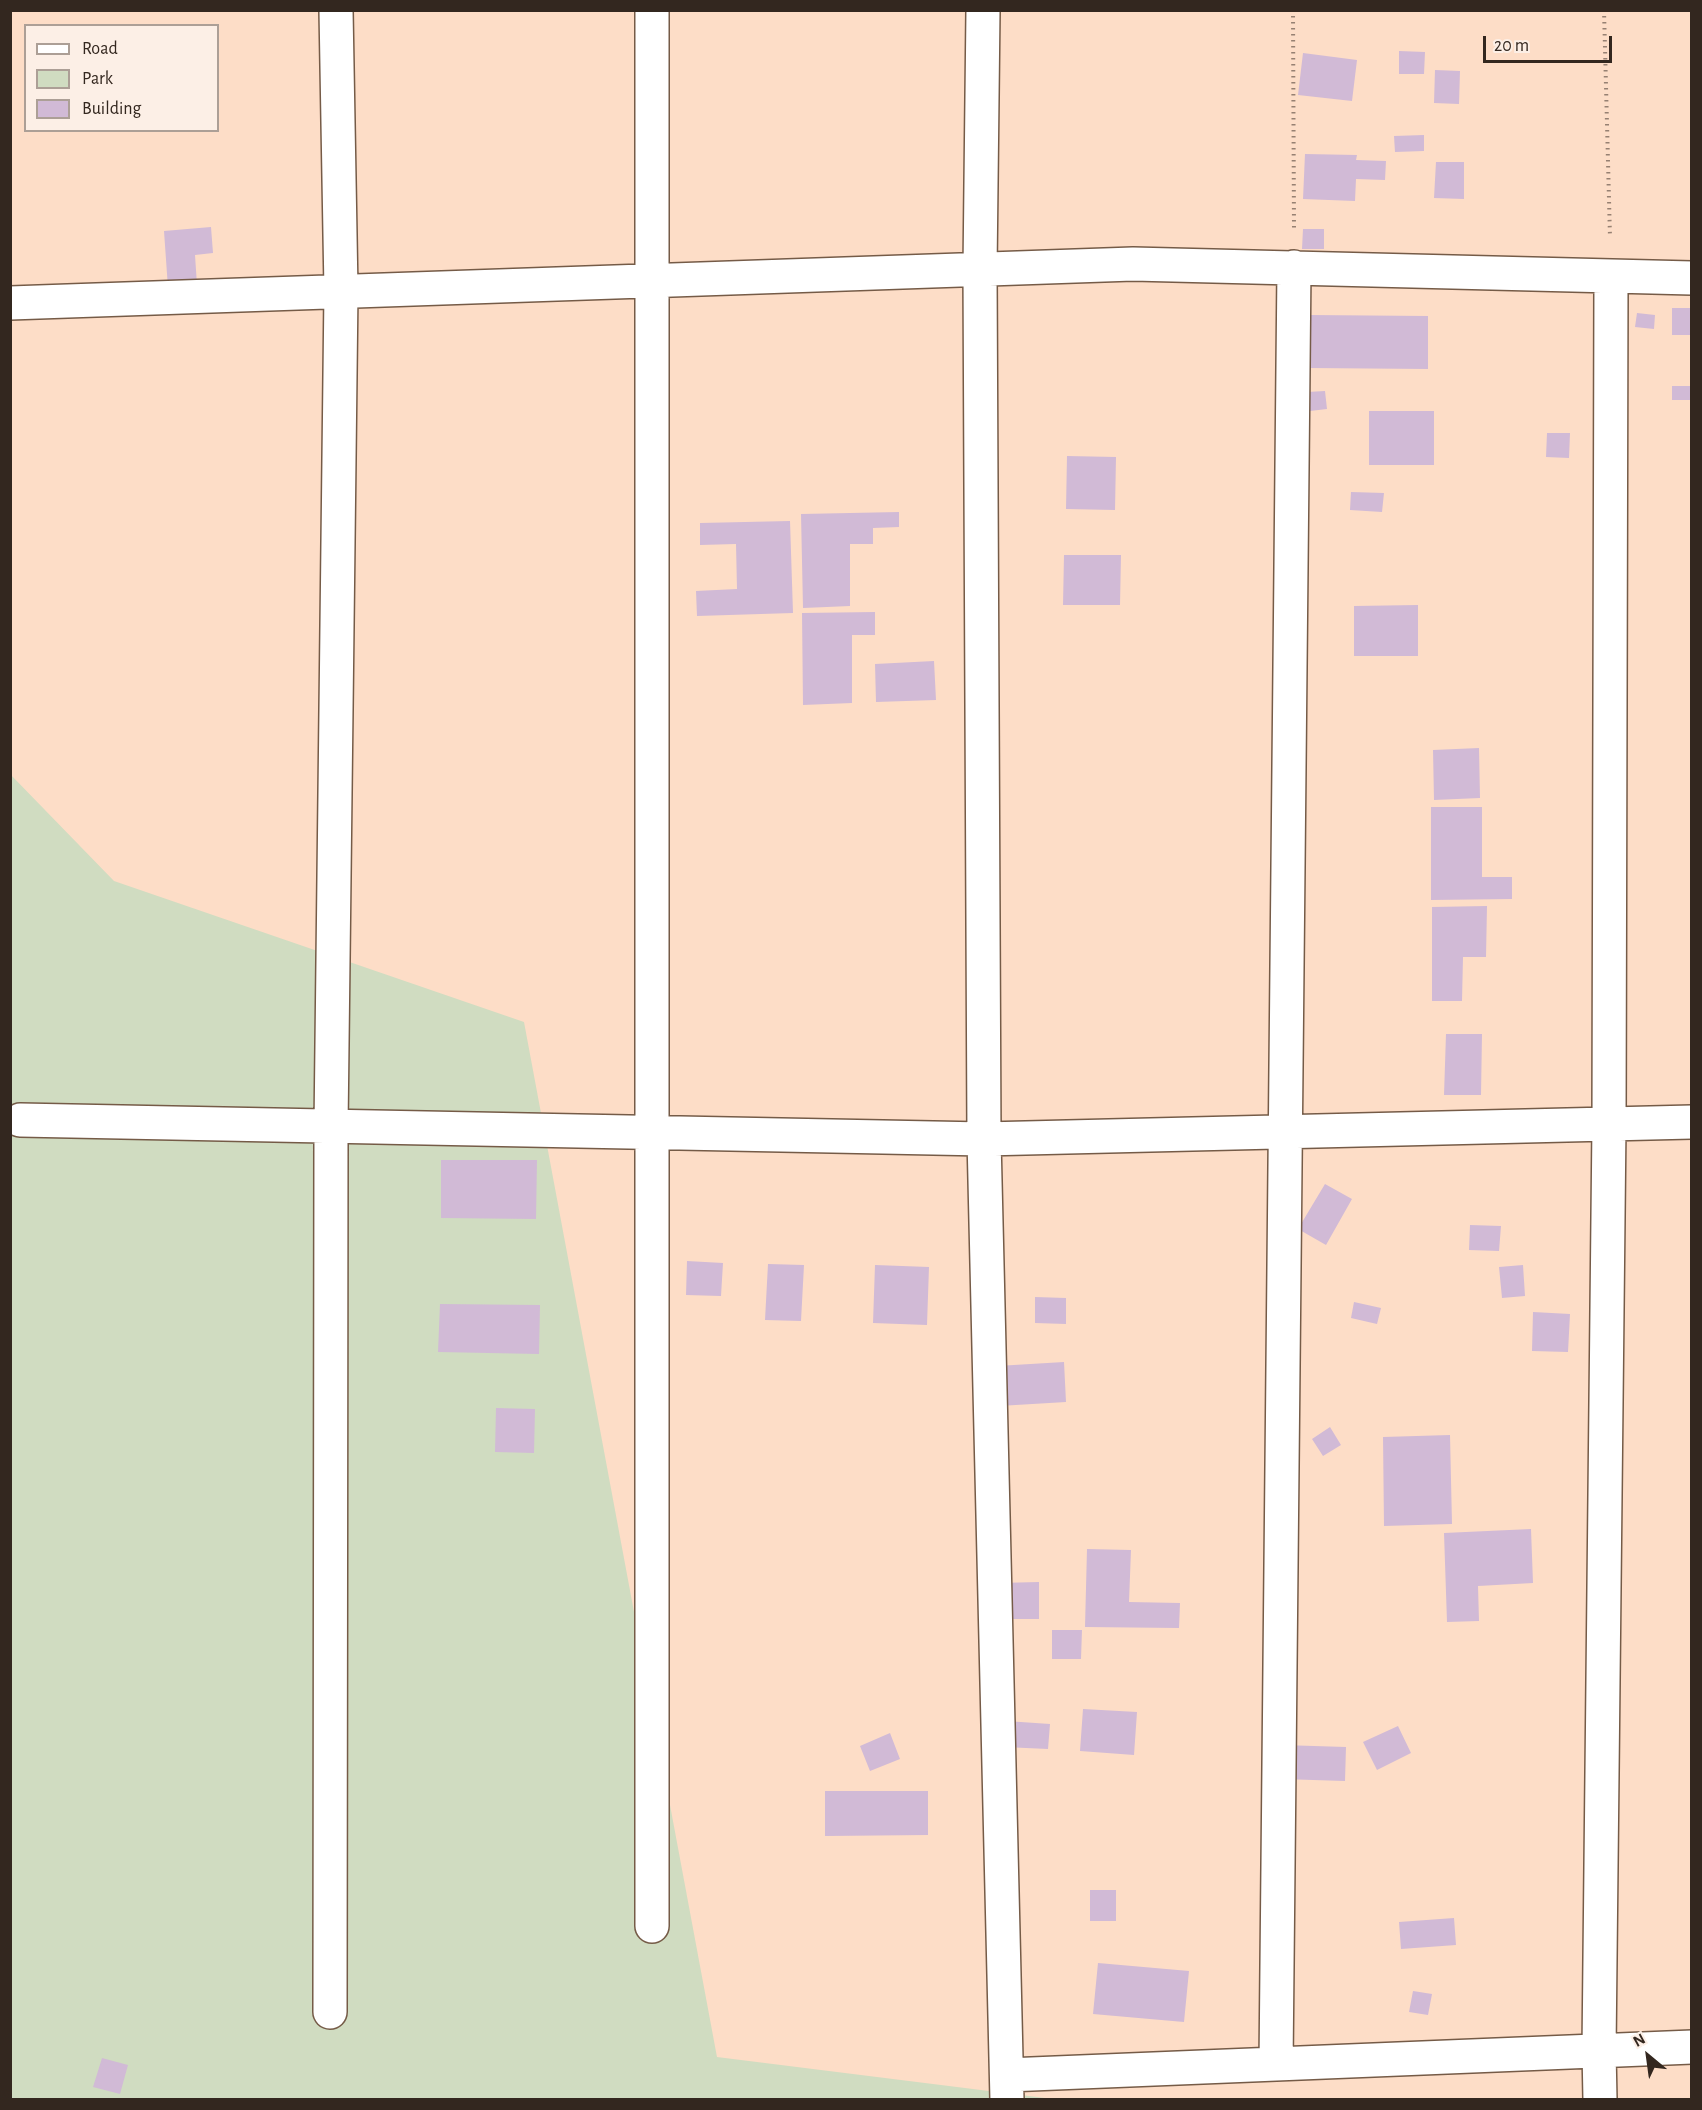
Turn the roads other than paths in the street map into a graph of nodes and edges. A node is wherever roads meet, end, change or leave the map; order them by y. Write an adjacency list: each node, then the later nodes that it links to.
1 (336, 10): 9 (street)
2 (652, 10): 8 (street)
3 (983, 10): 5 (street)
4 (1294, 267): 5 (street); 6 (street); 15 (street)
5 (980, 270): 8 (street); 17 (street)
6 (1611, 277): 7 (street); 13 (street)
7 (1692, 278)
8 (652, 280): 9 (street); 16 (street)
9 (341, 291): 10 (street); 14 (street)
10 (10, 303)
11 (20, 1120): 14 (street)
12 (1692, 1122): 13 (street)
13 (1608, 1124): 15 (street); 21 (street)
14 (331, 1126): 16 (street); 19 (street)
15 (1286, 1132): 17 (street); 22 (street)
16 (652, 1133): 17 (street); 18 (street)
17 (984, 1139): 23 (street)
18 (652, 1926)
19 (330, 2012)
20 (1692, 2046): 21 (street)
21 (1599, 2050): 22 (street); 24 (street)
22 (1276, 2064): 23 (street)
23 (1007, 2087)
24 (1600, 2100)

